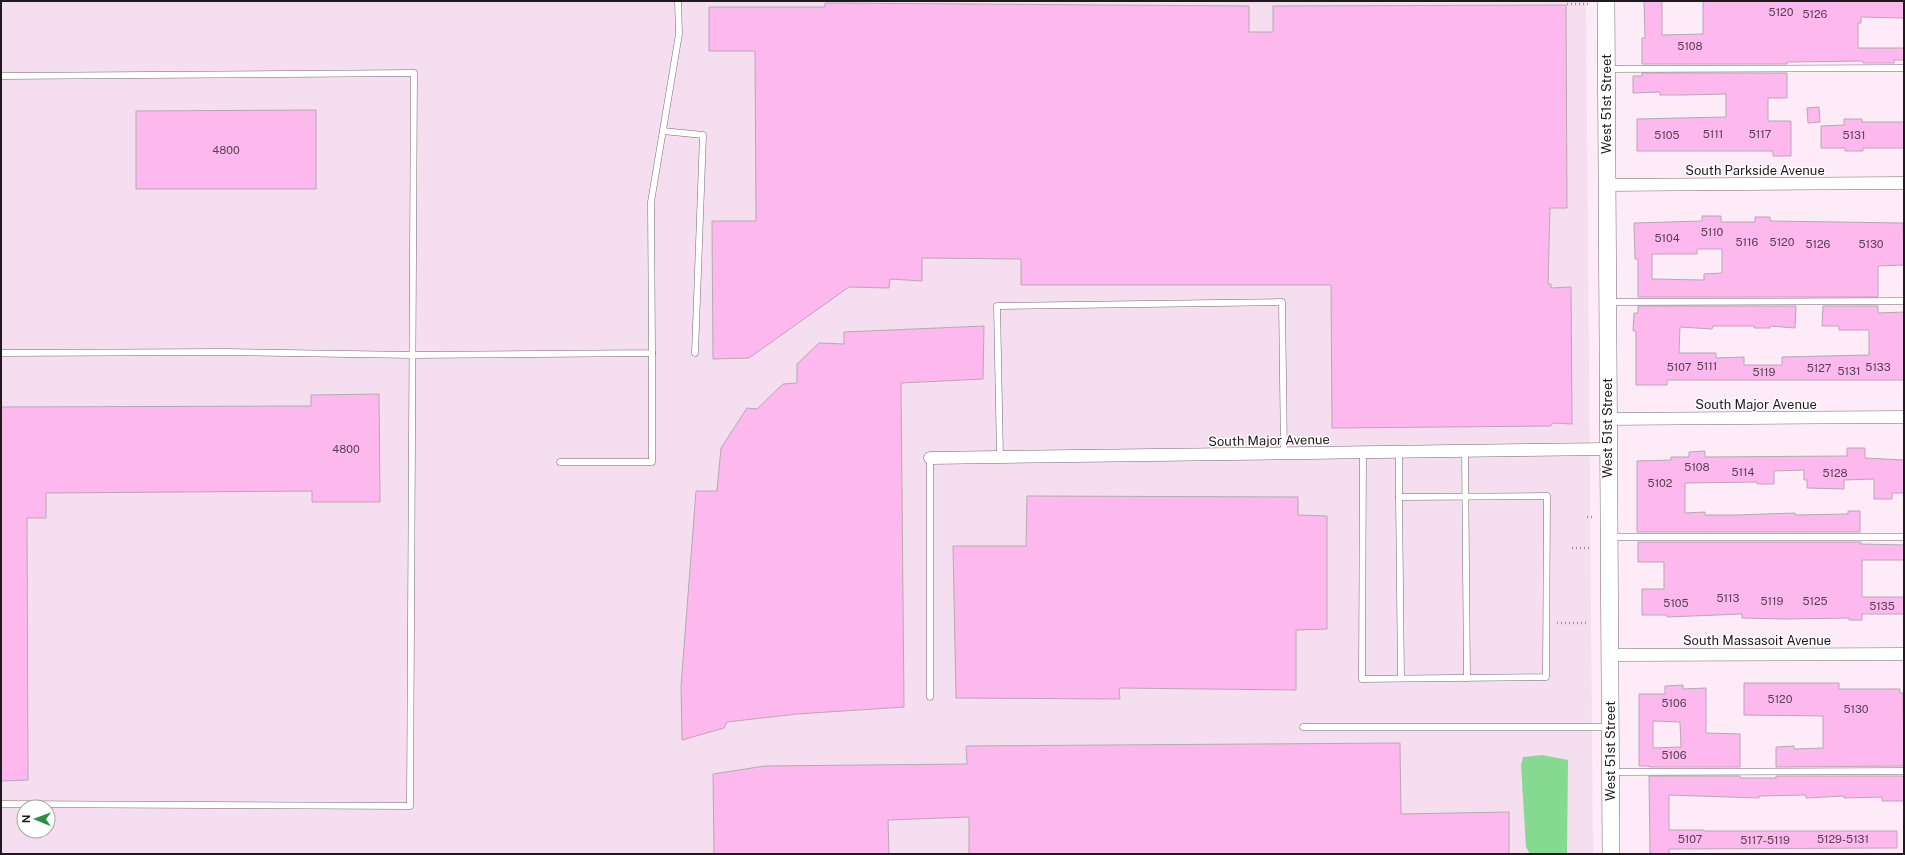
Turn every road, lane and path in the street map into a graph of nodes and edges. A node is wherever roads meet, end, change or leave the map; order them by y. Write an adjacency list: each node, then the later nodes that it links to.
1 (678, 1): 8 (lane)
2 (1606, 1): 6 (street, West 51st Street)
3 (1567, 4): 4 (path)
4 (1588, 4)
5 (1904, 68): 6 (lane)
6 (1606, 69): 10 (street, West 51st Street)
7 (1, 76): 16 (lane)
8 (664, 131): 14 (lane); 15 (lane)
9 (1904, 183): 10 (street, South Parkside Avenue)
10 (1606, 185): 12 (street, West 51st Street)
11 (1904, 301): 12 (lane)
12 (1607, 302): 18 (street, West 51st Street)
13 (1, 353): 16 (lane)
14 (652, 353): 16 (lane); 26 (lane)
15 (695, 353)
16 (412, 355): 46 (lane)
17 (1904, 417): 18 (street, South Major Avenue)
18 (1607, 419): 19 (street, West 51st Street)
19 (1608, 449): 20 (street, South Major Avenue); 31 (street, West 51st Street)
20 (1465, 451): 22 (street, South Major Avenue); 27 (lane)
21 (1363, 452): 22 (street, South Major Avenue); 23 (street, South Major Avenue); 39 (lane)
22 (1399, 452): 28 (lane)
23 (1284, 453): 24 (street, South Major Avenue); 24 (lane)
24 (1000, 457): 25 (street, South Major Avenue)
25 (930, 458): 41 (lane)
26 (560, 462)
27 (1465, 496): 28 (lane); 40 (lane); 40 (lane)
28 (1399, 497): 39 (lane)
29 (1587, 517): 30 (path)
30 (1592, 517)
31 (1608, 537): 32 (lane); 38 (street, West 51st Street)
32 (1904, 537)
33 (1572, 548): 34 (path)
34 (1592, 548)
35 (1554, 623): 36 (path)
36 (1588, 623)
37 (1904, 654): 38 (street, South Massasoit Avenue)
38 (1609, 655): 43 (street, West 51st Street)
39 (1401, 678): 40 (lane)
40 (1467, 678)
41 (930, 697)
42 (1303, 727): 43 (lane)
43 (1610, 727): 45 (street, West 51st Street)
44 (1904, 771): 45 (lane)
45 (1610, 772): 47 (street, West 51st Street)
46 (1, 804)
47 (1611, 854)

